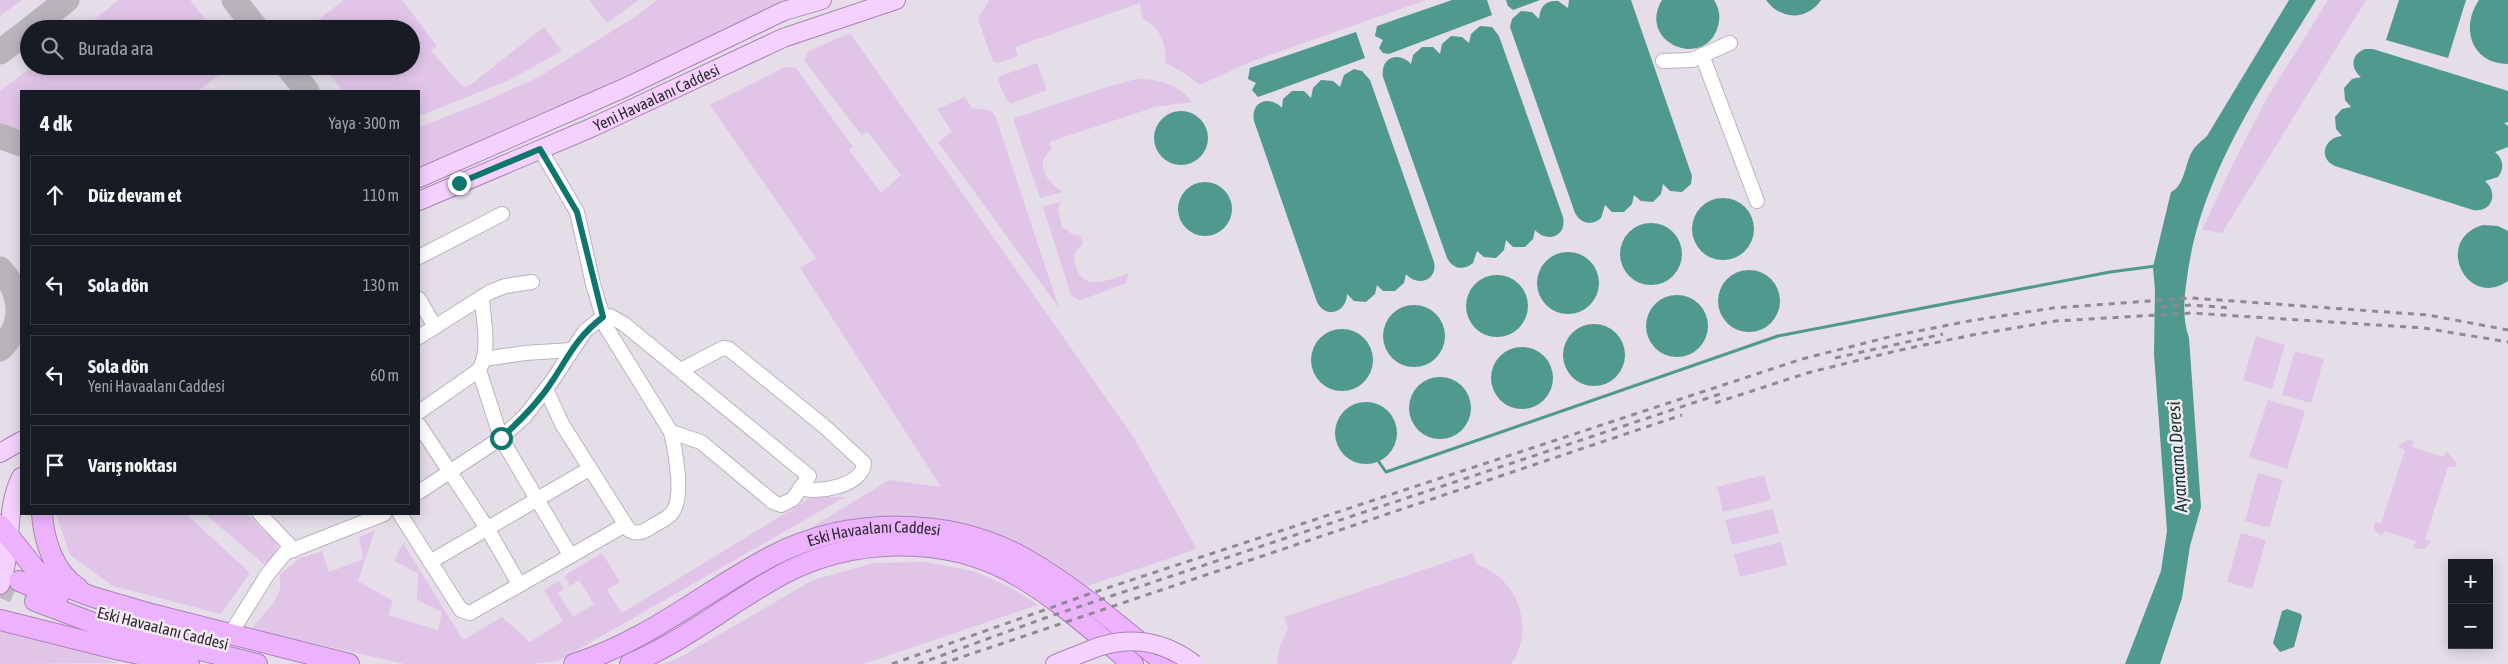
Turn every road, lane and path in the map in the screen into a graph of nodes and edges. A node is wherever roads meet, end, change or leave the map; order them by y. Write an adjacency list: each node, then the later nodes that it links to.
1 (822, 0): 6 (main road, Yeni Havaalanı Caddesi)
2 (896, 0): 7 (main road, Yeni Havaalanı Caddesi)
3 (1730, 44): 4 (street)
4 (1702, 55): 5 (street); 12 (street)
5 (1663, 61)
6 (624, 88): 7 (main road); 8 (main road, Yeni Havaalanı Caddesi)
7 (632, 108): 9 (main road, Yeni Havaalanı Caddesi)
8 (531, 130): 9 (main road); 10 (main road, Yeni Havaalanı Caddesi)
9 (540, 149): 11 (main road, Yeni Havaalanı Caddesi); 18 (street)
10 (420, 178)
11 (420, 201)
12 (1756, 201)
13 (502, 214): 14 (street)
14 (420, 256)
15 (532, 282): 16 (street)
16 (482, 298): 19 (street); 22 (street)
17 (420, 301): 19 (street)
18 (603, 317): 21 (street); 23 (street); 27 (street)
19 (435, 327): 20 (street)
20 (420, 335)
21 (571, 350): 22 (street); 24 (street)
22 (482, 364): 25 (street); 28 (street)
23 (680, 370): 34 (street); 34 (street)
24 (546, 389): 28 (street); 31 (street)
25 (420, 411)
26 (420, 427): 32 (street)
27 (671, 432): 34 (street); 41 (street)
28 (501, 438): 32 (street); 36 (street)
29 (20, 442): 30 (main road)
30 (0, 453)
31 (589, 469): 36 (street); 41 (street)
32 (449, 472): 35 (street); 42 (street)
33 (20, 478): 43 (main road)
34 (800, 488)
35 (420, 491)
36 (537, 499): 42 (street); 45 (street)
37 (42, 515): 49 (highway)
38 (261, 515): 44 (street)
39 (382, 515): 44 (street)
40 (401, 515): 46 (street)
41 (625, 525): 45 (street)
42 (487, 528): 46 (street); 47 (street)
43 (4, 531): 48 (main road); 49 (highway)
44 (294, 550): 51 (street)
45 (570, 556): 47 (street)
46 (430, 562): 47 (street)
47 (519, 584)
48 (11, 586): 53 (highway, Eski Havaalanı Caddesi); 54 (highway, Eski Havaalanı Caddesi)
49 (92, 598): 51 (highway)
50 (0, 620): 52 (highway)
51 (231, 633): 55 (highway)
52 (189, 664)
53 (257, 664)
54 (311, 664)
55 (349, 664)
56 (574, 664): 60 (highway, Eski Havaalanı Caddesi)
57 (630, 664): 59 (highway, Eski Havaalanı Caddesi)
58 (1055, 664): 61 (main road, bridge)
59 (1133, 664)
60 (1166, 664)
61 (1194, 664)

